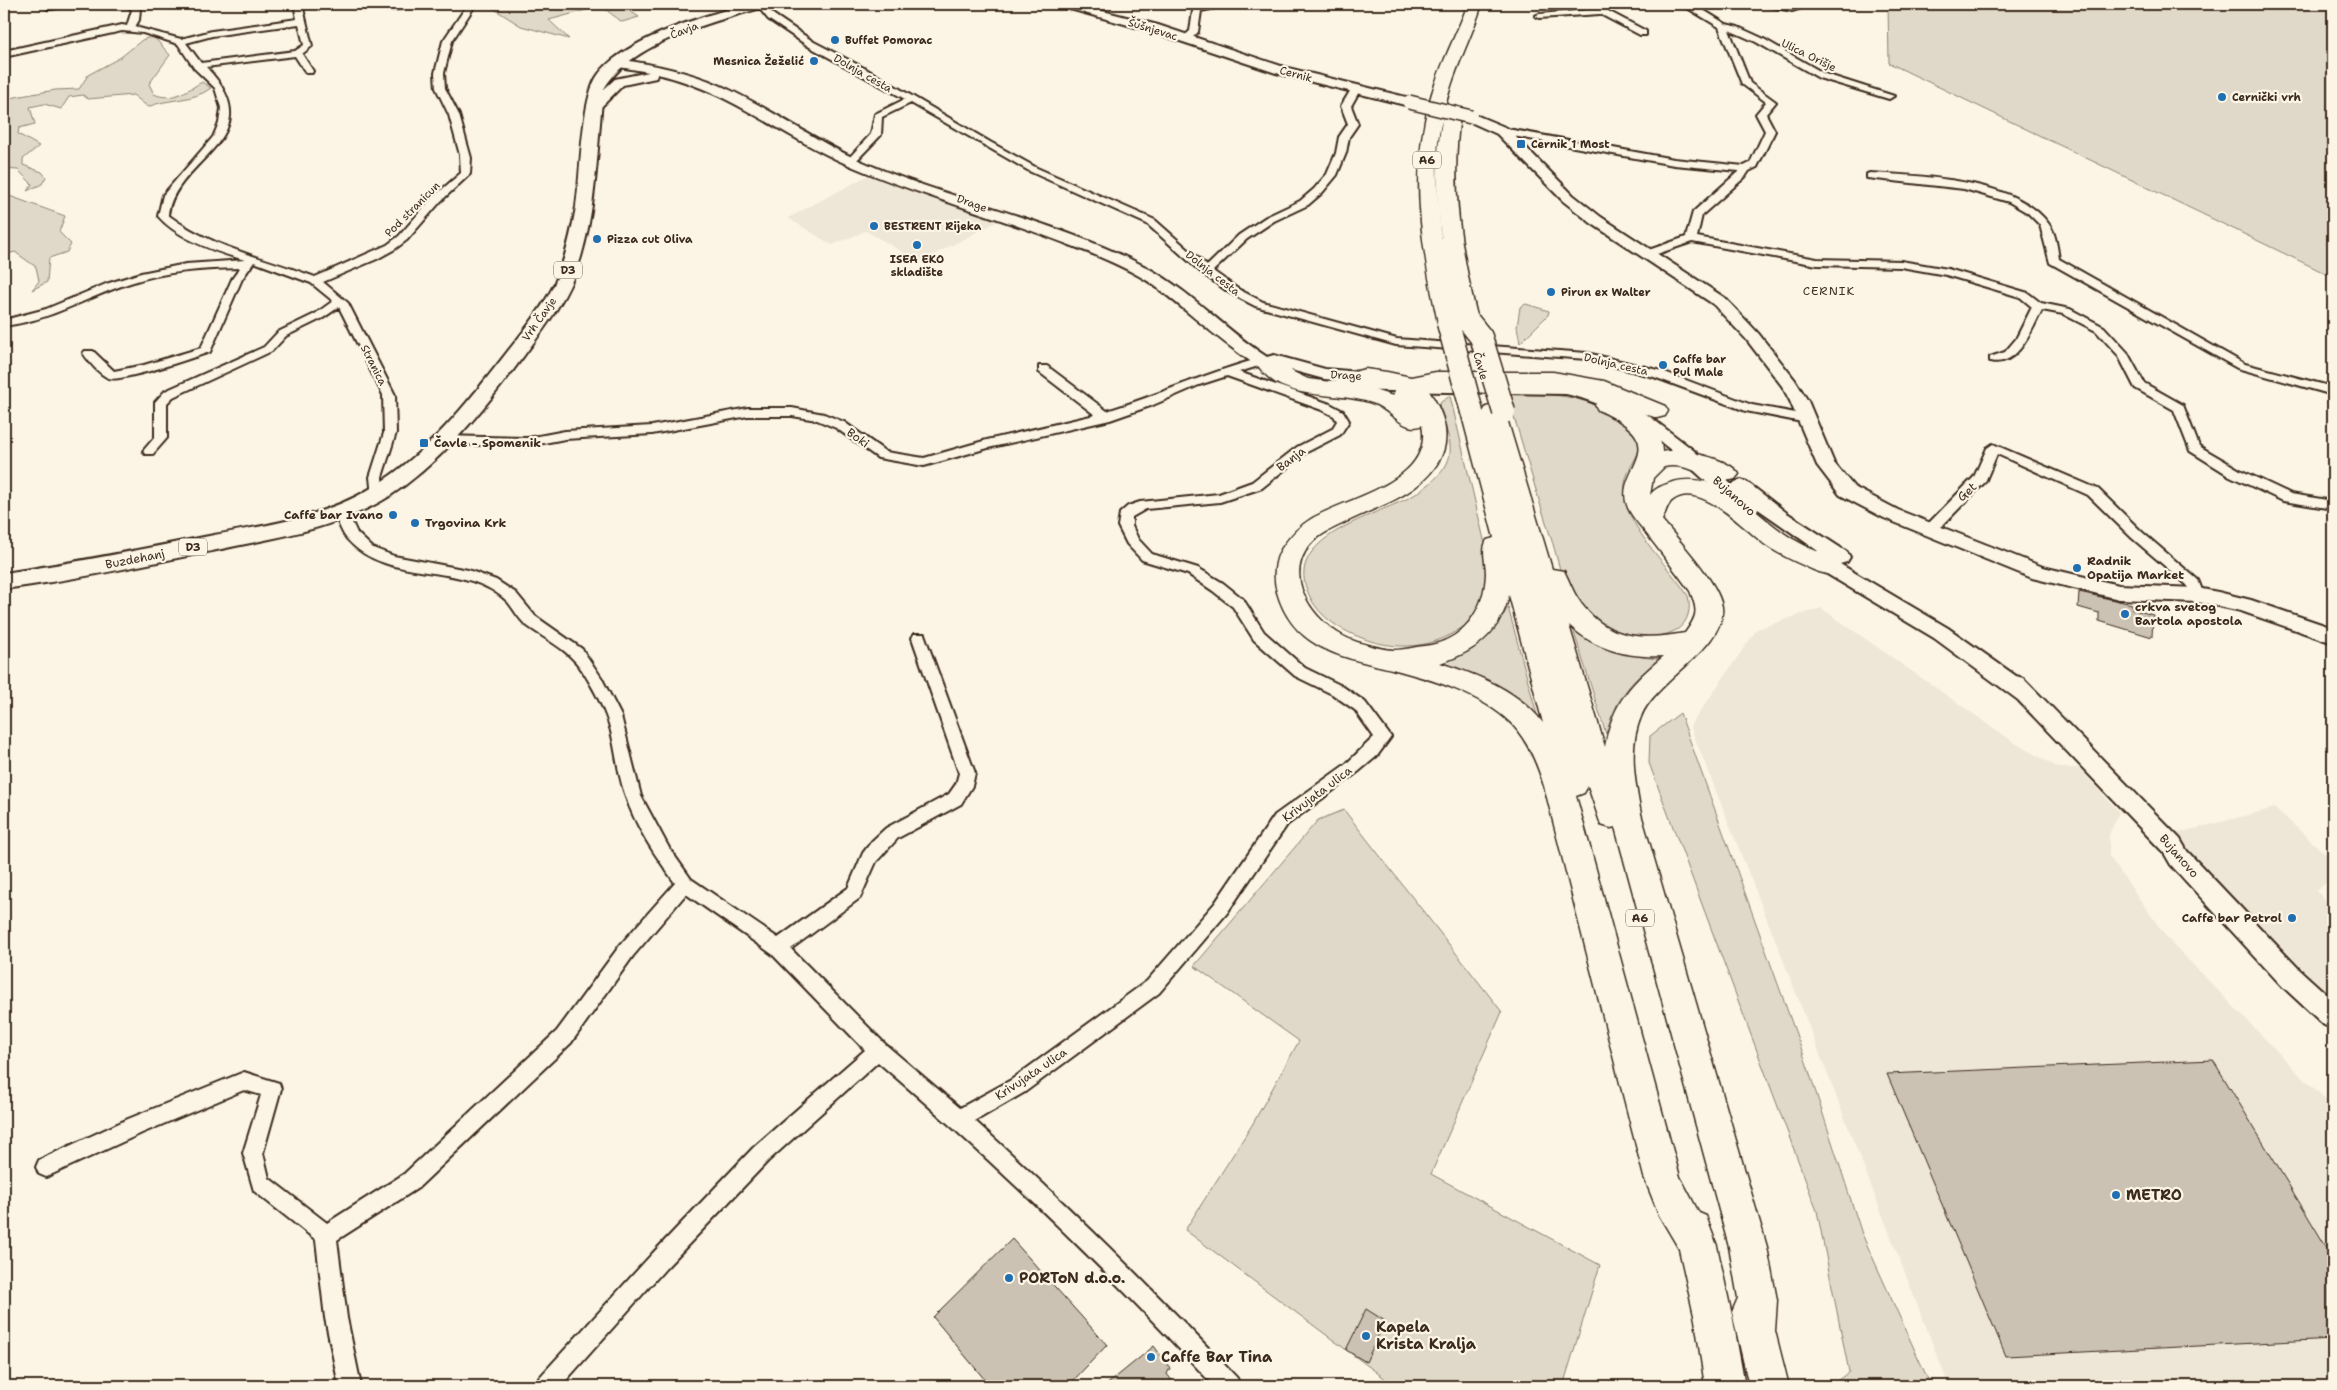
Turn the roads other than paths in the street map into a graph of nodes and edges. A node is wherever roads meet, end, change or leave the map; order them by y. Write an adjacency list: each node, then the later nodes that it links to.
1 (51, 4): 2 (street)
2 (75, 4)
3 (129, 4): 23 (street)
4 (298, 4): 21 (street)
5 (471, 4): 46 (street, Pod stranicun)
6 (760, 4): 16 (main road, Čavja / D3); 36 (street, Dolnja cesta)
7 (1063, 4): 25 (main road, Šušnjevac)
8 (1231, 4): 17 (street)
9 (1475, 4): 49 (highway, A6)
10 (1492, 4): 49 (highway, A6)
11 (1618, 4): 19 (street)
12 (1677, 4): 18 (street)
13 (1714, 4): 18 (street)
14 (1762, 4): 15 (street)
15 (1810, 4)
16 (735, 6): 29 (main road, Čavja / D3)
17 (1198, 6): 25 (street)
18 (1692, 8): 22 (street, Ulica Orišje)
19 (1601, 12): 20 (street); 24 (street)
20 (1539, 16)
21 (301, 22): 26 (street); 27 (street)
22 (1723, 26): 35 (street, Ulica Orišje); 40 (street)
23 (130, 29): 26 (street); 28 (street)
24 (1643, 33)
25 (1186, 39): 34 (main road, Cernik)
26 (182, 42): 30 (street)
27 (297, 53): 30 (street); 31 (street)
28 (4, 54)
29 (615, 65): 32 (main road, Drage); 33 (main road, Drage); 37 (main road, Vrh Čavje / D3)
30 (197, 66): 44 (street, Stranica)
31 (309, 71)
32 (652, 75): 33 (main road, Drage); 37 (main road)
33 (687, 80): 39 (main road, Drage)
34 (1355, 90): 38 (main road, Cernik, bridge); 45 (street)
35 (1889, 96)
36 (909, 100): 39 (street); 45 (street, Dolnja cesta)
37 (594, 106): 68 (main road, Vrh Čavje / D3)
38 (1502, 131): 40 (street); 43 (main road)
39 (851, 161): 51 (main road, Drage)
40 (1745, 169): 42 (street)
41 (1870, 176): 61 (street)
42 (1691, 239): 43 (street); 48 (street)
43 (1647, 254): 67 (main road)
44 (250, 261): 46 (street, Stranica); 50 (street); 52 (street)
45 (1206, 271): 67 (street, Dolnja cesta)
46 (315, 281): 47 (street, Stranica)
47 (340, 301): 69 (street); 74 (street, Stranica)
48 (2038, 306): 53 (street); 75 (street)
49 (1454, 322): 64 (highway); 64 (highway, Čavle / A6)
50 (4, 323)
51 (1244, 348): 54 (main road, Drage); 57 (main road, Drage)
52 (89, 353)
53 (1994, 359)
54 (1266, 364): 56 (street, Boki); 59 (main road, Drage); 63 (highway)
55 (1043, 369): 66 (street)
56 (1230, 373): 66 (street, Boki); 78 (street, Banja)
57 (1365, 376): 58 (main road, Drage); 59 (highway)
58 (1456, 382): 59 (main road, Bujanovo); 60 (main road, Bujanovo); 62 (main road, Bujanovo); 65 (highway)
59 (1413, 387): 62 (highway); 63 (highway); 65 (highway)
60 (1545, 388): 70 (main road, Bujanovo); 72 (highway)
61 (2333, 391)
62 (1657, 411): 70 (main road, Bujanovo)
63 (1406, 412): 71 (highway)
64 (1483, 412): 86 (highway); 87 (highway); 96 (highway, A6); 97 (highway, A6)
65 (1429, 413): 71 (highway)
66 (1106, 416): 68 (street, Boki)
67 (1807, 419): 79 (main road)
68 (442, 440): 74 (main road, Vrh Čavje / D3)
69 (150, 451)
70 (1696, 452): 72 (highway); 73 (highway); 77 (highway); 81 (main road, Bujanovo)
71 (1424, 465): 87 (highway)
72 (1646, 469): 80 (highway)
73 (1727, 474): 88 (main road, Bujanovo)
74 (377, 493): 76 (main road, Buzdehanj / D3)
75 (2333, 505)
76 (341, 512): 82 (main road, Buzdehanj / D3); 89 (street)
77 (1653, 515): 80 (highway); 81 (highway)
78 (1125, 526): 93 (street, Krivujata ulica)
79 (1930, 530): 83 (main road); 83 (street, Get)
80 (1667, 545): 86 (highway)
81 (1828, 566): 88 (main road, Bujanovo)
82 (4, 581)
83 (2197, 595): 84 (main road)
84 (2333, 636)
85 (919, 638): 90 (street)
86 (1692, 641): 97 (highway)
87 (1383, 657): 96 (highway)
88 (2025, 694): 91 (main road, Bujanovo)
89 (685, 884): 90 (street); 95 (street)
90 (778, 948): 92 (street)
91 (2333, 1017)
92 (878, 1050): 93 (street); 99 (street)
93 (959, 1119): 100 (street)
94 (46, 1167): 95 (street)
95 (326, 1235): 98 (street)
96 (1698, 1246): 101 (highway, A6)
97 (1756, 1330): 102 (highway, A6)
98 (350, 1386)
99 (547, 1386)
100 (1229, 1386)
101 (1725, 1386)
102 (1769, 1386)

